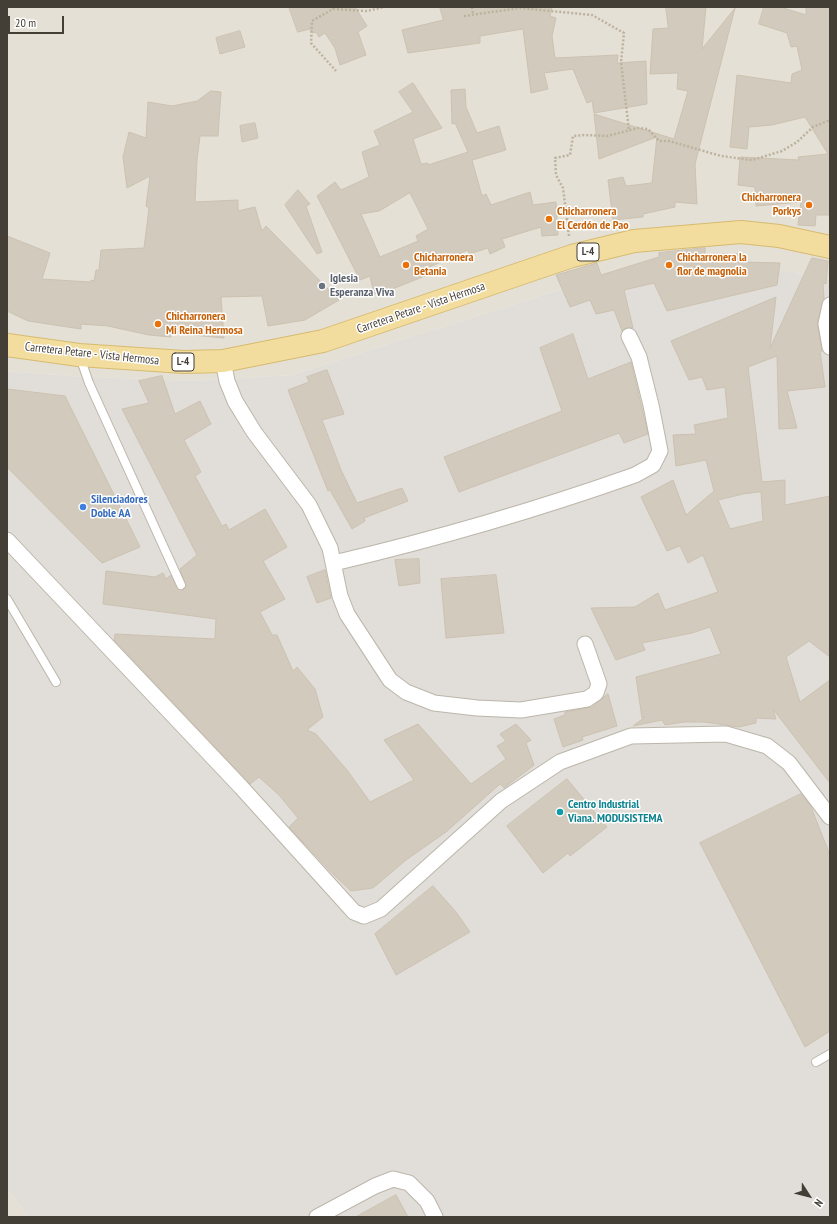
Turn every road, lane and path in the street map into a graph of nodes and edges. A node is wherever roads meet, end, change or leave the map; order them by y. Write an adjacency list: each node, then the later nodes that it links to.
1 (384, 7): 3 (path)
2 (472, 7): 4 (path)
3 (333, 8): 6 (path)
4 (473, 14): 5 (path); 8 (path)
5 (464, 16)
6 (336, 70)
7 (830, 120): 8 (path)
8 (629, 131): 10 (path)
9 (830, 247): 10 (main road, Carretera Petare - Vista Hermosa / L-4)
10 (572, 256): 16 (main road, Carretera Petare - Vista Hermosa / L-4)
11 (830, 304): 14 (street)
12 (630, 336): 18 (street)
13 (7, 345): 15 (main road, Carretera Petare - Vista Hermosa / L-4)
14 (830, 346)
15 (79, 355): 16 (main road, Carretera Petare - Vista Hermosa / L-4); 19 (lane)
16 (223, 361): 18 (street)
17 (7, 540): 23 (street)
18 (334, 563): 21 (street)
19 (181, 585)
20 (7, 599): 22 (lane)
21 (585, 644)
22 (56, 682)
23 (830, 817)
24 (830, 1054): 25 (lane)
25 (816, 1062)
26 (317, 1217): 27 (street)
27 (435, 1217)

